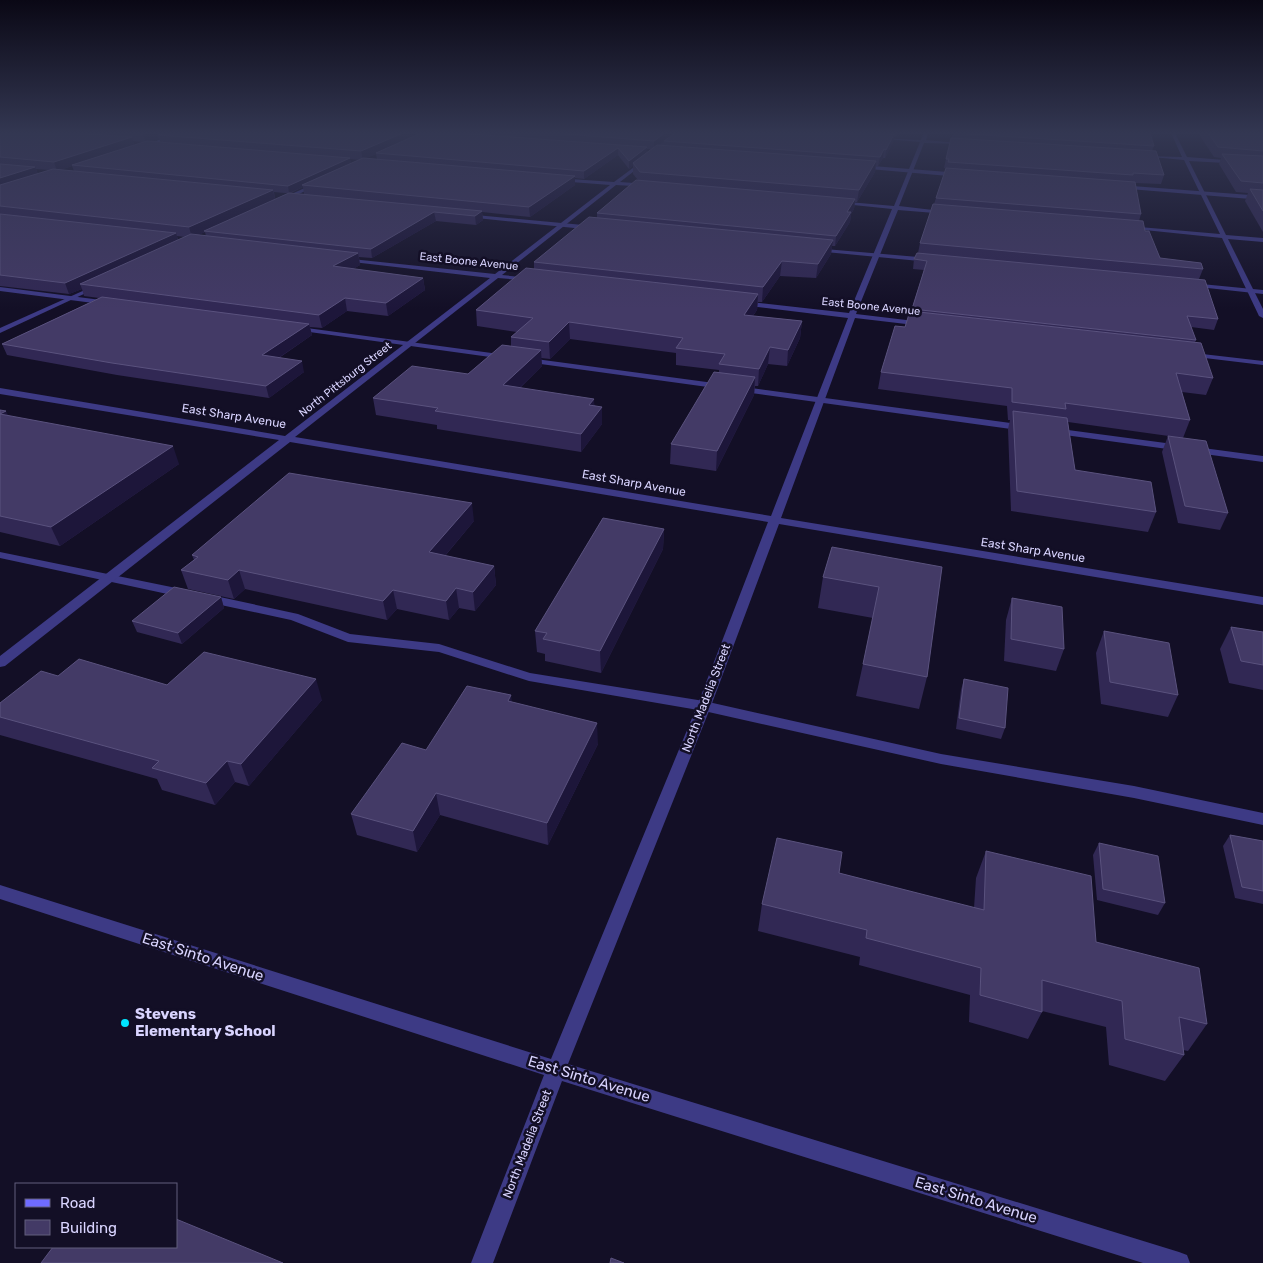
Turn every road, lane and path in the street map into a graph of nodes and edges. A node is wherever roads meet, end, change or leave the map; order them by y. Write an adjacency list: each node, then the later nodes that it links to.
1 (299, 192): 7 (street)
2 (605, 192): 15 (street, North Pittsburg Street)
3 (903, 192): 12 (street, North Madelia Street)
4 (1177, 192): 5 (street)
5 (1203, 194): 8 (street); 18 (street)
6 (278, 196): 7 (street)
7 (288, 197): 9 (street); 11 (street)
8 (1263, 198)
9 (308, 199)
10 (828, 202): 12 (street)
11 (271, 205)
12 (896, 208): 13 (street); 21 (street, North Madelia Street)
13 (956, 213)
14 (456, 214): 15 (street)
15 (563, 224): 16 (street); 24 (street, North Pittsburg Street)
16 (602, 228)
17 (1124, 228): 18 (street)
18 (1224, 236): 19 (street); 29 (street)
19 (1263, 240)
20 (808, 249): 21 (street)
21 (877, 256): 23 (street); 34 (street, North Madelia Street)
22 (339, 258): 24 (street, East Boone Avenue)
23 (939, 261)
24 (495, 276): 25 (street, East Boone Avenue); 39 (street, North Pittsburg Street)
25 (534, 280)
26 (105, 283): 31 (street)
27 (1183, 284): 29 (street)
28 (0, 289): 31 (street)
29 (1251, 291): 30 (street); 35 (street)
30 (1263, 292)
31 (70, 299): 33 (street); 38 (street)
32 (733, 302): 34 (street, East Boone Avenue)
33 (122, 305)
34 (852, 316): 36 (street, East Boone Avenue); 43 (street, North Madelia Street)
35 (1263, 316)
36 (930, 324)
37 (285, 326): 39 (street)
38 (0, 331)
39 (410, 343): 43 (street); 44 (street, North Pittsburg Street)
40 (1175, 352): 41 (street)
41 (1263, 363)
42 (0, 391): 44 (street, East Sharp Avenue)
43 (821, 398): 45 (street); 46 (street, North Madelia Street)
44 (287, 438): 46 (street, East Sharp Avenue); 48 (street, North Pittsburg Street)
45 (1263, 459)
46 (774, 519): 49 (street, East Sharp Avenue); 51 (street, North Madelia Street)
47 (0, 555): 48 (street)
48 (110, 578): 50 (street, North Pittsburg Street); 51 (street)
49 (1263, 601)
50 (0, 663)
51 (704, 706): 52 (street); 54 (street, North Madelia Street)
52 (1263, 819)
53 (0, 892): 54 (street, East Sinto Avenue)
54 (557, 1068): 55 (street, North Madelia Street); 56 (street, East Sinto Avenue)
55 (482, 1263)
56 (1179, 1263)

